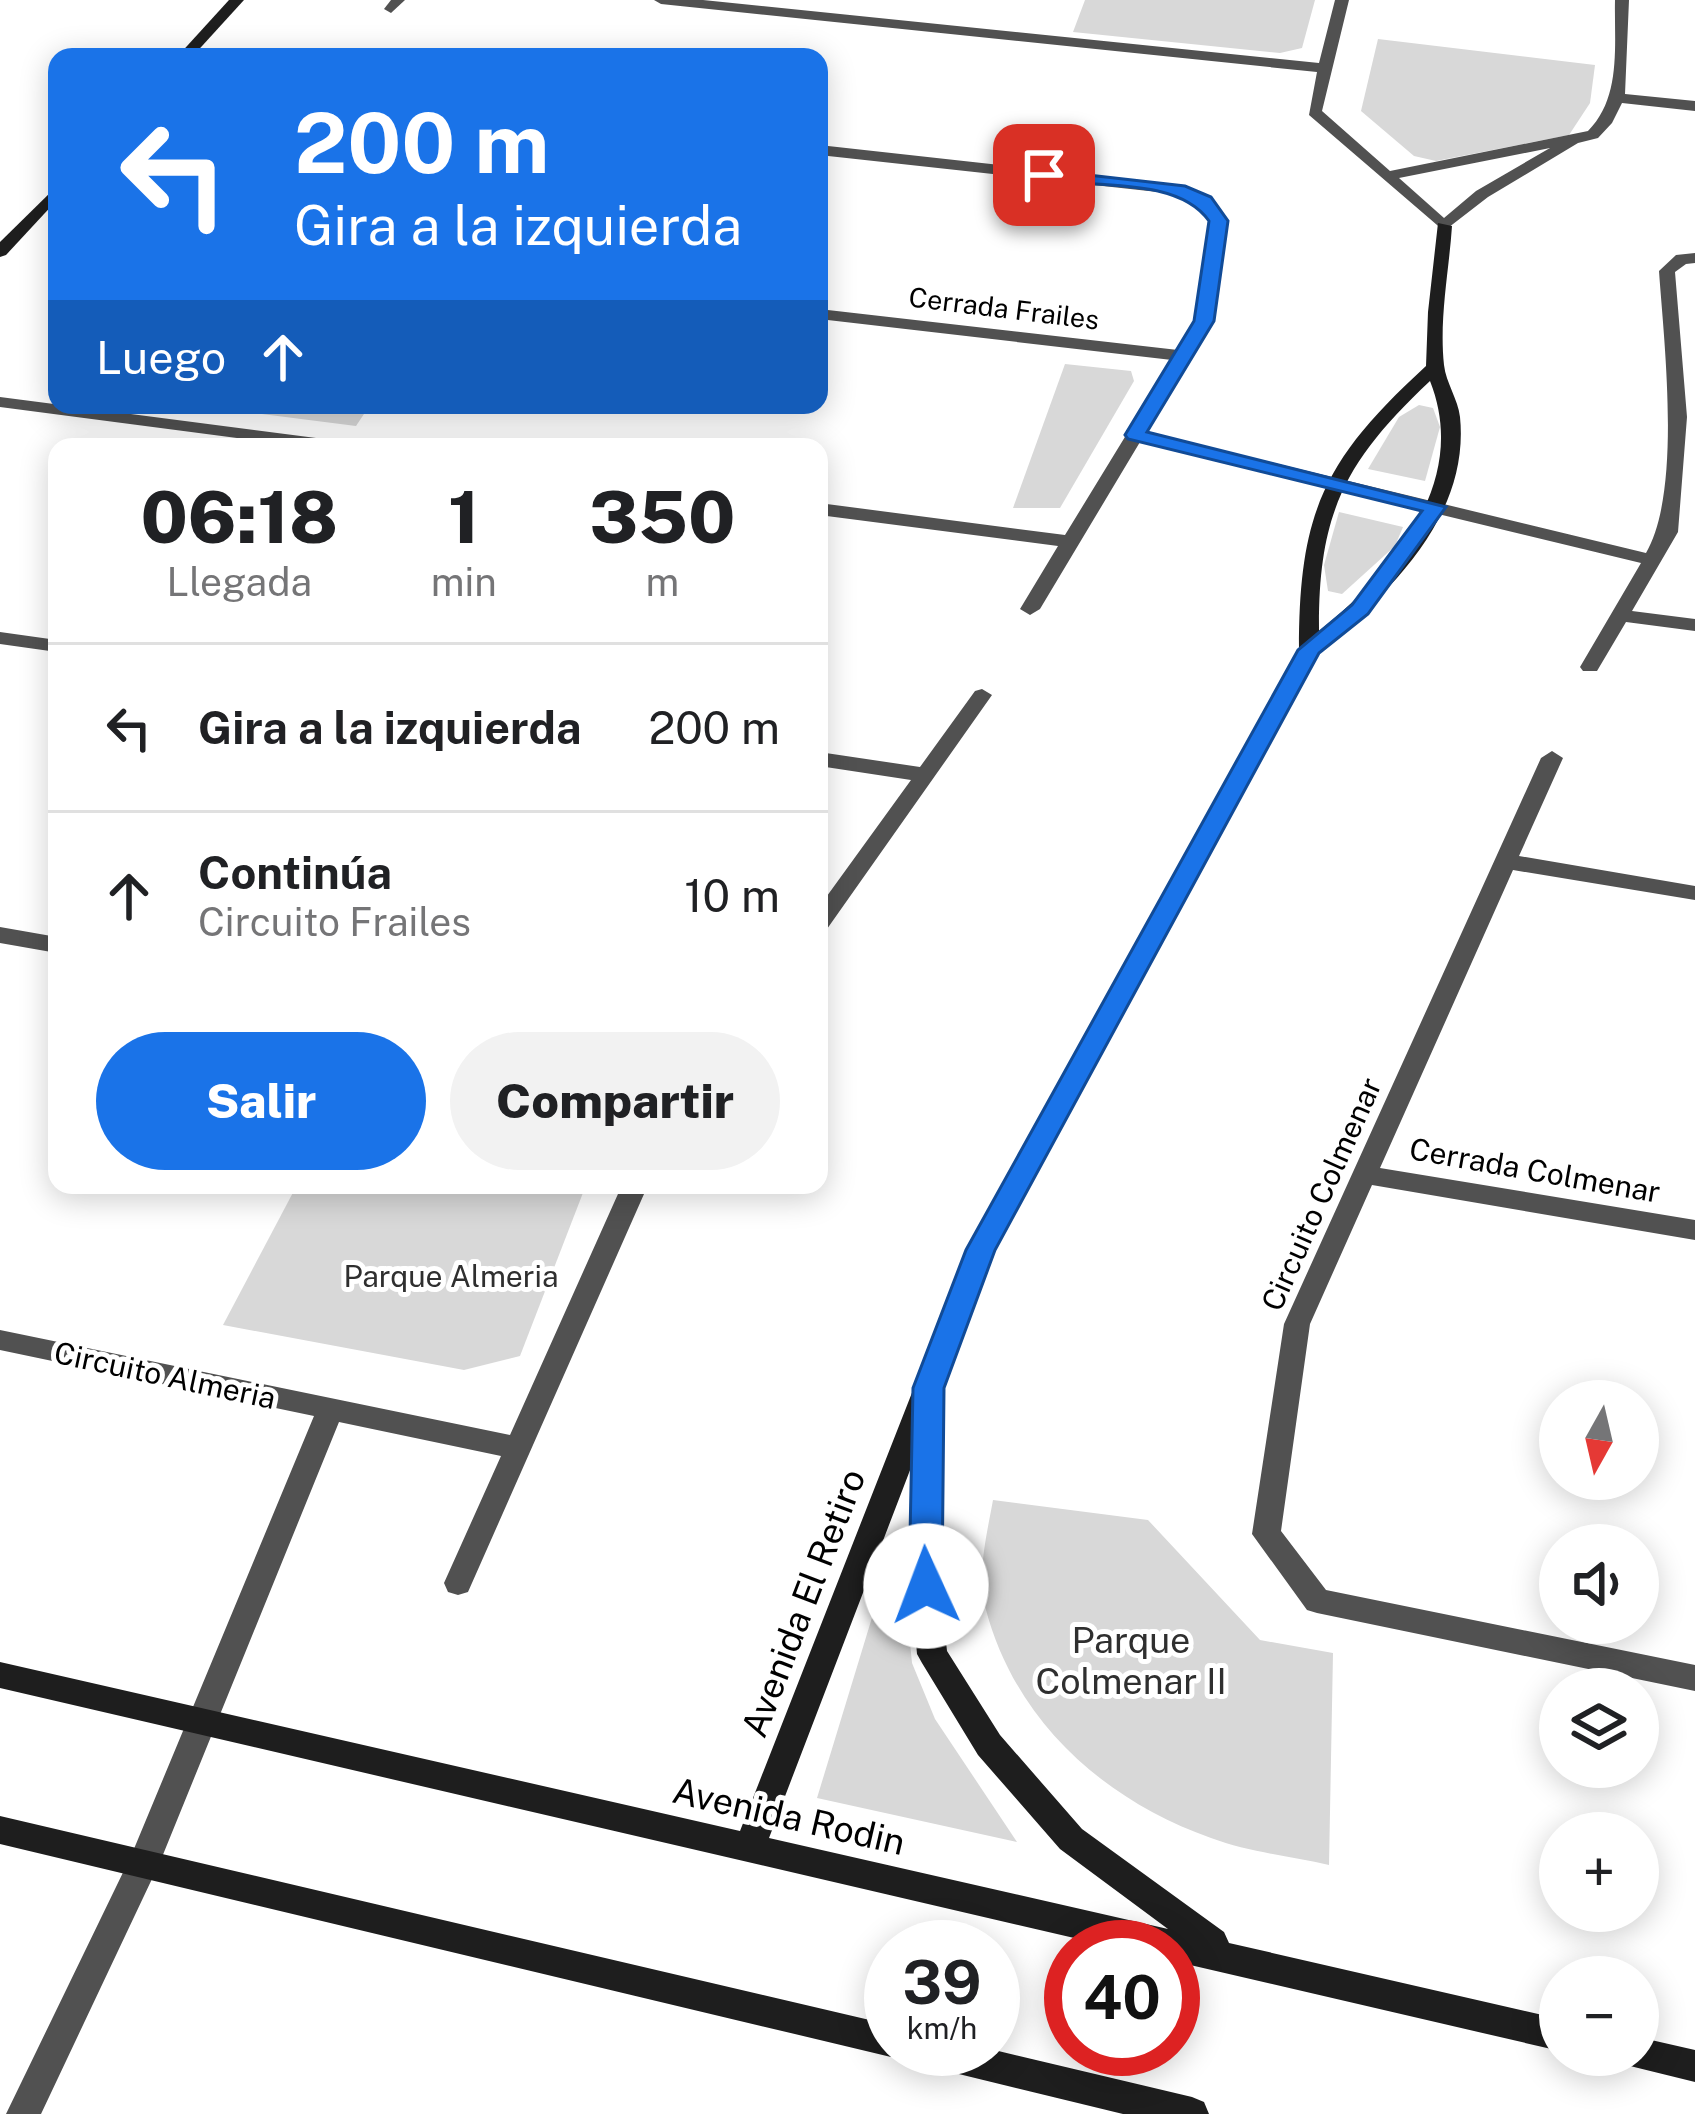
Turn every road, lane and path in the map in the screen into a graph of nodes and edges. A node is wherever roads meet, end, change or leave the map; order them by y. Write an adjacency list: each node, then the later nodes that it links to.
1 (237, 0): 5 (street)
2 (661, 0): 6 (street)
3 (1342, 0): 6 (street)
4 (1622, 0): 7 (street)
5 (192, 48)
6 (1325, 68): 11 (street)
7 (1617, 98): 8 (street); 9 (street)
8 (1695, 106)
9 (1570, 143): 11 (street); 13 (street)
10 (828, 151): 17 (street)
11 (1388, 176): 13 (street)
12 (48, 201): 14 (street)
13 (1444, 226): 18 (street, Avenida El Retiro)
14 (0, 252)
15 (1695, 258): 22 (street)
16 (828, 315): 17 (street, Cerrada Frailes)
17 (1183, 356): 23 (street)
18 (1435, 368): 25 (street, Avenida El Retiro); 26 (street, Avenida El Retiro)
19 (0, 402): 20 (street)
20 (48, 406)
21 (112, 414): 24 (street)
22 (1686, 418): 29 (street)
23 (1135, 435): 25 (street); 28 (street)
24 (283, 438)
25 (1334, 483): 26 (street); 35 (street, Avenida El Retiro)
26 (1435, 507): 29 (street); 35 (street, Avenida El Retiro)
27 (828, 510): 28 (street)
28 (1071, 542): 30 (street)
29 (1652, 560): 31 (street)
30 (1030, 609)
31 (1620, 615): 32 (street); 36 (street)
32 (1695, 625)
33 (0, 638): 34 (street)
34 (48, 645)
35 (1309, 650): 50 (street, Avenida El Retiro)
36 (1590, 667)
37 (982, 695): 40 (street)
38 (1552, 758): 41 (street, Circuito Colmenar)
39 (828, 760): 40 (street)
40 (925, 775): 43 (street)
41 (1505, 862): 42 (street); 46 (street, Circuito Colmenar)
42 (1695, 893)
43 (828, 911)
44 (0, 935): 45 (street)
45 (48, 943)
46 (1365, 1175): 48 (street, Cerrada Colmenar); 55 (street, Circuito Colmenar)
47 (631, 1194): 52 (street)
48 (1695, 1230)
49 (0, 1340): 51 (street, Circuito Almeria)
50 (928, 1388): 58 (street, Avenida El Retiro); 61 (street, Avenida El Retiro)
51 (331, 1409): 52 (street, Circuito Almeria); 56 (street)
52 (518, 1448): 53 (street)
53 (458, 1583)
54 (0, 1675): 56 (street, Avenida Rodin)
55 (1695, 1678)
56 (200, 1719): 58 (street, Avenida Rodin); 59 (street)
57 (0, 1830): 59 (street)
58 (750, 1847): 60 (street, Avenida Rodin)
59 (144, 1862): 64 (street); 68 (street)
60 (1085, 1920)
61 (1170, 1920)
62 (1200, 1945): 63 (street, Avenida Rodin)
63 (1539, 2030)
64 (864, 2035)
65 (1659, 2058): 66 (street)
66 (1695, 2066)
67 (1020, 2073): 69 (street)
68 (23, 2114)
69 (1192, 2114)

